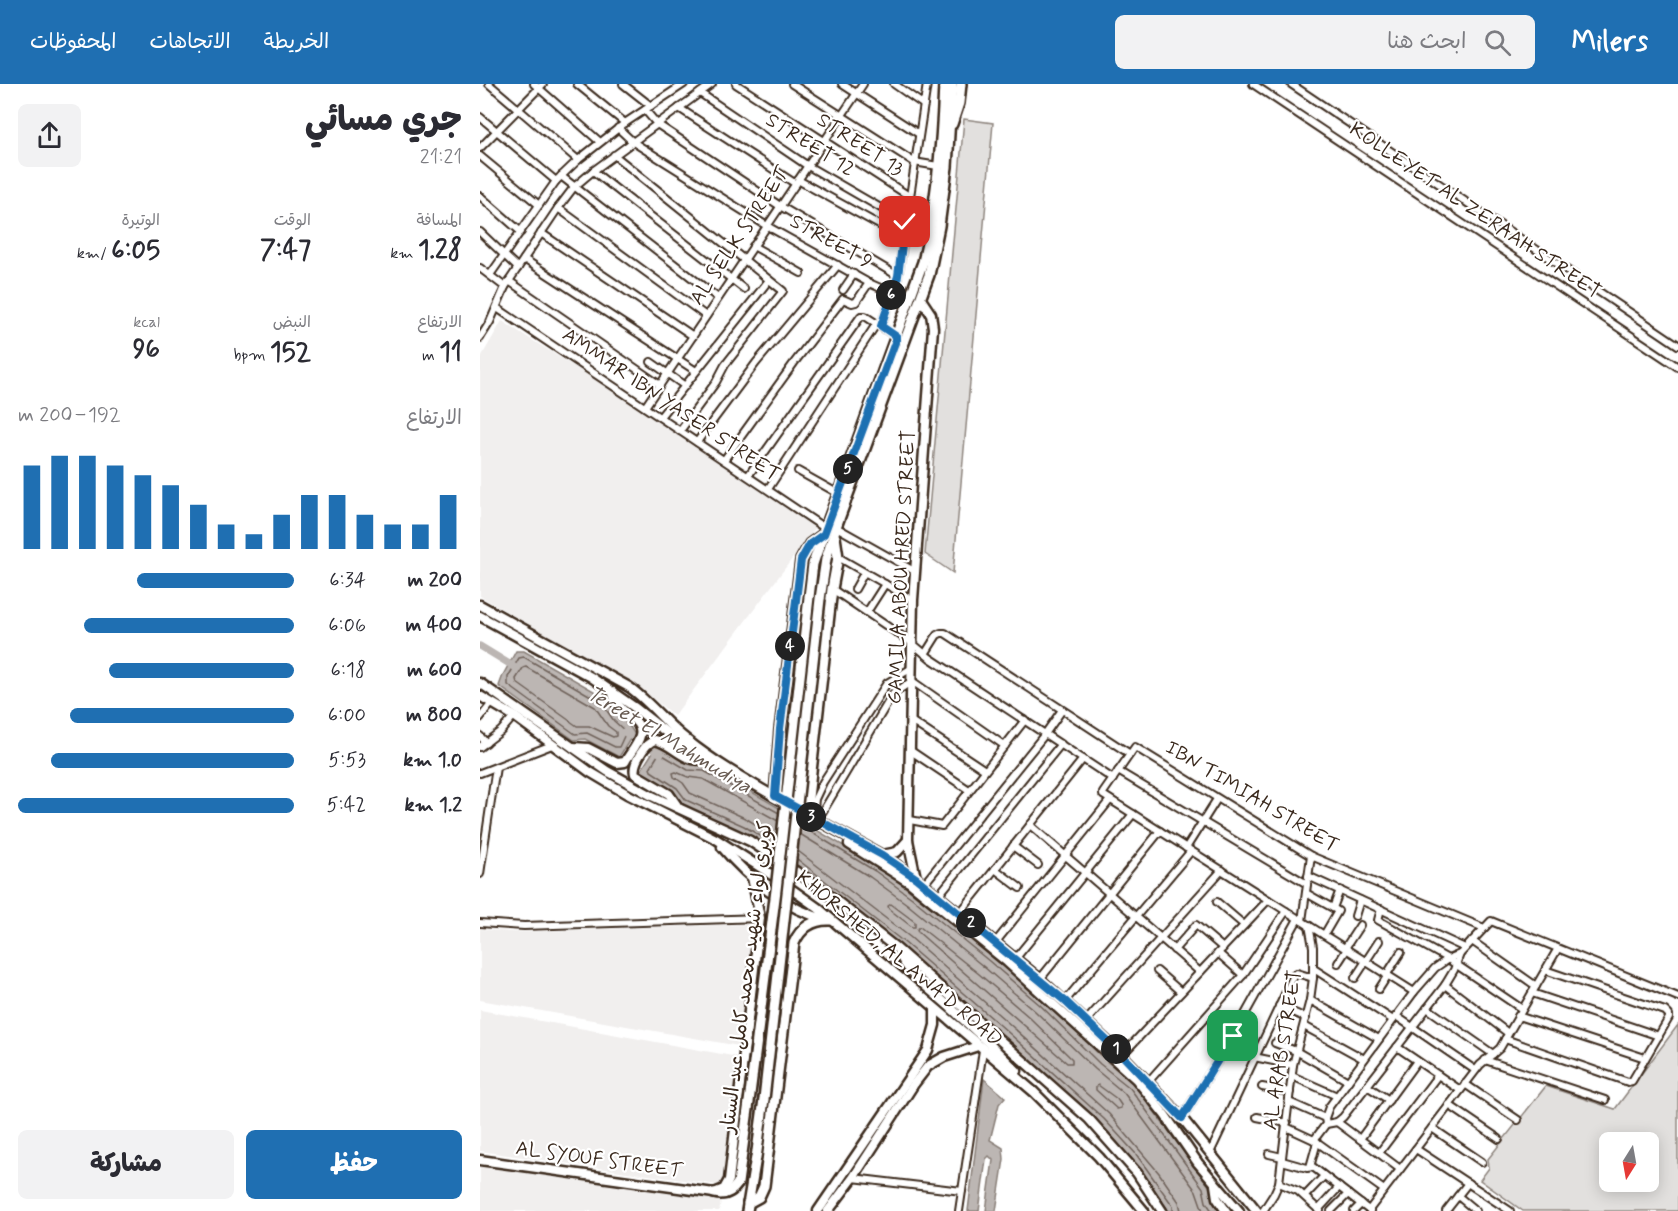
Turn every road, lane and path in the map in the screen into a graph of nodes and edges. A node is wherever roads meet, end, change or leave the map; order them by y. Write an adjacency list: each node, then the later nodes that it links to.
1 (489, 84): 21 (street)
2 (577, 84): 26 (street)
3 (623, 84): 22 (street)
4 (712, 84): 18 (street)
5 (736, 84): 34 (street, STREET 13)
6 (792, 84): 24 (street)
7 (842, 84): 19 (street)
8 (863, 84): 19 (street, AL SELK STREET)
9 (894, 84): 20 (street)
10 (927, 84): 20 (street)
11 (944, 84): 41 (main road)
12 (952, 84): 30 (main road)
13 (961, 84): 30 (main road)
14 (1253, 84): 88 (street, KOLLEYET AL ZERAAH STREET)
15 (1291, 84): 85 (street, KOLLEYET AL ZERAAH STREET)
16 (538, 85): 21 (street); 33 (street)
17 (678, 85): 22 (street)
18 (700, 93): 23 (street); 40 (street, STREET 12)
19 (856, 94): 24 (street, AL SELK STREET); 31 (street)
20 (924, 105): 31 (street)
21 (518, 108): 29 (street); 38 (street)
22 (648, 108): 26 (street); 27 (street)
23 (679, 108): 27 (street); 44 (street)
24 (842, 116): 34 (street, AL SELK STREET); 39 (street)
25 (480, 117): 29 (street)
26 (625, 123): 28 (street)
27 (657, 124): 32 (street); 49 (street)
28 (618, 128): 32 (street, STREET 9); 33 (street)
29 (496, 131): 35 (street); 43 (street)
30 (949, 132): 77 (main road)
31 (919, 134): 39 (street)
32 (633, 141): 36 (street); 53 (street, STREET 9)
33 (600, 142): 38 (street)
34 (824, 142): 40 (street, AL SELK STREET); 47 (street, STREET 13)
35 (480, 148)
36 (614, 155): 42 (street); 61 (street)
37 (480, 156): 48 (street)
38 (578, 160): 43 (street)
39 (914, 162): 41 (street); 47 (street)
40 (808, 166): 44 (street, AL SELK STREET); 52 (street, STREET 12)
41 (938, 166): 51 (main road)
42 (593, 171): 45 (street); 69 (street)
43 (559, 178): 45 (street); 48 (street)
44 (797, 182): 49 (street, AL SELK STREET); 57 (street)
45 (574, 187): 50 (street); 76 (street)
46 (480, 196): 55 (street)
47 (909, 196): 51 (street, STREET 13); 52 (street)
48 (539, 205): 55 (street)
49 (780, 206): 53 (street, AL SELK STREET); 68 (street)
50 (558, 208): 56 (street); 80 (street)
51 (932, 221): 78 (main road)
52 (905, 222): 57 (street)
53 (767, 226): 58 (street, AL SELK STREET); 62 (street, STREET 9)
54 (480, 232): 59 (street)
55 (521, 232): 59 (street)
56 (541, 233): 60 (street); 83 (street)
57 (903, 238): 68 (street)
58 (753, 246): 61 (street, AL SELK STREET); 65 (street)
59 (505, 254): 64 (street); 67 (street)
60 (524, 259): 64 (street); 86 (street)
61 (743, 261): 69 (street, AL SELK STREET); 70 (street)
62 (838, 265): 66 (street, STREET 9); 96 (street)
63 (480, 268): 67 (street)
64 (518, 268): 72 (street)
65 (801, 273)
66 (854, 274): 71 (street, STREET 9); 74 (street)
67 (490, 275): 72 (street)
68 (898, 276): 75 (street)
69 (731, 279): 73 (street); 76 (street, AL SELK STREET)
70 (769, 280): 89 (street); 95 (street)
71 (869, 283): 75 (street, STREET 9); 97 (street)
72 (507, 284): 79 (street); 91 (street)
73 (744, 289)
74 (843, 290)
75 (891, 294): 78 (street, STREET 9); 81 (street)
76 (718, 298): 80 (street, AL SELK STREET)
77 (921, 299): 102 (main road); 104 (main road, GAMILA ABOU HRED STREET)
78 (910, 301): 84 (main road)
79 (497, 308): 82 (street); 93 (street, AMMAR IBN YASER STREET)
80 (706, 316): 83 (street, AL SELK STREET)
81 (879, 324): 84 (street); 99 (street); 100 (street)
82 (480, 336)
83 (693, 336): 86 (street, AL SELK STREET)
84 (897, 337): 101 (main road)
85 (1678, 345)
86 (677, 359): 89 (street); 90 (street, AL SELK STREET)
87 (651, 362): 90 (street)
88 (1678, 367)
89 (696, 372): 92 (street)
90 (667, 374): 91 (street, AL SELK STREET); 92 (street)
91 (660, 385): 93 (street, AL SELK STREET)
92 (685, 386): 94 (street)
93 (645, 407): 94 (street, AMMAR IBN YASER STREET)
94 (660, 417): 95 (street, AMMAR IBN YASER STREET)
95 (680, 431): 96 (street, AMMAR IBN YASER STREET)
96 (697, 442): 97 (street, AMMAR IBN YASER STREET)
97 (724, 460): 99 (street, AMMAR IBN YASER STREET)
98 (798, 471): 101 (street)
99 (748, 476): 100 (street, AMMAR IBN YASER STREET)
100 (768, 489): 102 (street, AMMAR IBN YASER STREET)
101 (839, 494): 102 (main road)
102 (830, 531): 103 (main road); 104 (street, AMMAR IBN YASER STREET); 128 (main road); 299 (main road, كوبرى لواء شهيد محمد كامل عبد الستار, bridge); 304 (main road, كوبرى لواء شهيد محمد كامل عبد الستار, bridge)
103 (838, 557): 105 (street); 107 (main road)
104 (916, 572): 109 (main road, GAMILA ABOU HRED STREET)
105 (864, 573): 106 (street); 108 (street)
106 (885, 584): 109 (street); 111 (street)
107 (832, 589): 111 (street); 134 (main road)
108 (855, 589)
109 (914, 600): 113 (main road, GAMILA ABOU HRED STREET)
110 (480, 605): 145 (main road)
111 (867, 612): 113 (street)
112 (480, 616): 118 (main road)
113 (912, 643): 114 (street); 115 (main road, GAMILA ABOU HRED STREET)
114 (925, 654): 121 (street); 124 (street)
115 (912, 668): 116 (main road, GAMILA ABOU HRED STREET); 150 (street)
116 (912, 681): 125 (main road, GAMILA ABOU HRED STREET); 132 (street); 150 (street)
117 (480, 683): 133 (main road, KHORSHED, AL AWA'D ROAD)
118 (613, 692): 133 (main road); 137 (main road)
119 (480, 696): 120 (main road, KHORSHED, AL AWA'D ROAD)
120 (492, 703): 122 (main road, KHORSHED, AL AWA'D ROAD); 123 (street)
121 (1062, 710): 126 (street); 136 (street)
122 (514, 716): 130 (street); 131 (main road, KHORSHED, AL AWA'D ROAD)
123 (480, 718)
124 (1025, 720): 126 (street); 132 (street)
125 (911, 721): 135 (main road, GAMILA ABOU HRED STREET); 140 (street)
126 (1045, 734): 129 (street); 171 (street)
127 (480, 736): 130 (street)
128 (779, 740): 134 (main road); 145 (main road)
129 (1061, 744): 138 (street); 177 (street)
130 (483, 745)
131 (552, 745): 139 (street); 155 (main road, KHORSHED, AL AWA'D ROAD)
132 (1005, 746): 140 (street)
133 (573, 747): 148 (main road, KHORSHED, AL AWA'D ROAD)
134 (813, 748): 150 (main road)
135 (911, 751): 144 (street); 151 (main road, GAMILA ABOU HRED STREET)
136 (1130, 754): 141 (street); 147 (street, IBN TIMIAH STREET)
137 (703, 759): 148 (main road); 295 (main road)
138 (1083, 759): 143 (street); 153 (street)
139 (496, 767): 142 (street); 159 (street)
140 (985, 770): 144 (street)
141 (1118, 771): 143 (street); 152 (street)
142 (480, 773)
143 (1113, 778): 146 (street)
144 (969, 790): 151 (street)
145 (775, 796): 150 (main road)
146 (1107, 798): 149 (street); 161 (street)
147 (1218, 799): 152 (street); 162 (street, IBN TIMIAH STREET)
148 (678, 807): 200 (main road, KHORSHED, AL AWA'D ROAD)
149 (1133, 814): 154 (street); 166 (street)
150 (812, 818): 160 (main road)
151 (910, 820): 156 (main road, GAMILA ABOU HRED STREET)
152 (1203, 822): 158 (street); 172 (street)
153 (1030, 825): 157 (street); 161 (street)
154 (1160, 831): 158 (street); 176 (street)
155 (716, 839): 169 (main road); 188 (main road, KHORSHED, AL AWA'D ROAD)
156 (908, 840): 160 (main road); 170 (main road, GAMILA ABOU HRED STREET)
157 (1013, 846): 163 (street); 164 (street)
158 (1188, 849): 165 (street); 185 (street)
159 (482, 854): 167 (street)
160 (882, 855): 170 (main road)
161 (1065, 855): 166 (street); 199 (street)
162 (1311, 856): 168 (street); 194 (street, IBN TIMIAH STREET)
163 (1038, 865)
164 (995, 869): 173 (street); 184 (street)
165 (1222, 870): 178 (street); 196 (street)
166 (1085, 873): 176 (street); 209 (street)
167 (480, 874)
168 (1308, 876): 172 (street); 174 (street)
169 (752, 877): 187 (main road); 188 (main road)
170 (916, 878): 171 (main road)
171 (924, 884): 177 (main road)
172 (1307, 884): 175 (street)
173 (1020, 888)
174 (1340, 890): 179 (street); 181 (street)
175 (1306, 893): 181 (street); 189 (street)
176 (1109, 894): 185 (street); 221 (street)
177 (938, 896): 184 (main road)
178 (1268, 900): 183 (street); 193 (street)
179 (1360, 900): 182 (street); 186 (street)
180 (1217, 902): 193 (street)
181 (1334, 908): 195 (street)
182 (1381, 909): 202 (street); 208 (street)
183 (1286, 910): 189 (street); 217 (street)
184 (959, 914): 199 (main road)
185 (1136, 916): 196 (street); 230 (street)
186 (1355, 916)
187 (760, 918): 190 (street); 299 (main road)
188 (831, 920): 233 (main road, KHORSHED, AL AWA'D ROAD); 304 (main road)
189 (1300, 920): 191 (street); 273 (street)
190 (480, 923)
191 (1309, 925): 195 (street); 213 (street, AL ARAB STREET)
192 (1360, 925): 201 (street)
193 (1244, 926): 205 (street)
194 (1484, 928): 198 (street); 204 (street)
195 (1324, 935): 201 (street)
196 (1160, 938): 203 (street); 237 (street)
197 (1379, 941): 210 (street)
198 (1472, 941): 202 (street); 223 (street)
199 (995, 943): 209 (main road)
200 (896, 948): 265 (main road); 311 (main road, KHORSHED, AL AWA'D ROAD)
201 (1346, 948): 210 (street); 211 (street)
202 (1465, 948): 207 (street)
203 (1174, 950): 205 (street); 216 (street)
204 (1557, 950): 214 (street); 228 (street)
205 (1220, 951): 216 (street); 217 (street)
206 (1401, 952): 218 (street)
207 (1460, 954): 208 (street); 212 (street)
208 (1448, 958): 212 (street); 226 (street)
209 (1015, 959): 221 (main road)
210 (1366, 961): 218 (street); 220 (street)
211 (1338, 963)
212 (1457, 964): 222 (street); 234 (street)
213 (1314, 969): 219 (street, AL ARAB STREET); 236 (street)
214 (1545, 970): 223 (street); 241 (street)
215 (1157, 971): 225 (street)
216 (1200, 972): 225 (street)
217 (1243, 975): 260 (street)
218 (1388, 975): 224 (street); 226 (street)
219 (1313, 978): 229 (street, AL ARAB STREET); 231 (street)
220 (1355, 978)
221 (1040, 979): 230 (main road)
222 (1445, 985): 232 (street); 240 (street)
223 (1536, 986): 227 (street)
224 (1379, 989)
225 (1181, 992): 248 (street)
226 (1414, 992): 236 (street)
227 (1532, 993): 234 (street); 241 (street)
228 (1678, 997)
229 (1311, 1000): 235 (street, AL ARAB STREET); 242 (street)
230 (1065, 1001): 237 (main road)
231 (1279, 1006): 235 (street); 249 (street)
232 (1427, 1008): 239 (street); 247 (street)
233 (935, 1010): 245 (main road, KHORSHED, AL AWA'D ROAD); 254 (main road)
234 (1520, 1012): 240 (street); 250 (street)
235 (1306, 1017): 238 (street, AL ARAB STREET)
236 (1395, 1018): 239 (street); 242 (street)
237 (1086, 1021): 248 (main road)
238 (1304, 1026): 246 (street, AL ARAB STREET); 251 (street)
239 (1413, 1027): 244 (street); 256 (street)
240 (1507, 1036): 247 (street); 250 (street)
241 (1659, 1036): 250 (street)
242 (1379, 1039): 251 (street)
243 (1275, 1043): 246 (street)
244 (1397, 1047): 253 (street); 262 (street)
245 (981, 1048): 254 (main road); 265 (main road, KHORSHED, AL AWA'D ROAD); 298 (street)
246 (1296, 1051): 255 (street, AL ARAB STREET); 259 (street)
247 (1492, 1054): 252 (street)
248 (1122, 1055): 260 (main road)
249 (1254, 1057): 255 (street); 283 (street)
250 (1645, 1058)
251 (1364, 1059): 259 (street)
252 (1485, 1060): 256 (street); 269 (street)
253 (1417, 1061): 257 (street); 268 (street)
254 (925, 1063): 292 (main road); 307 (main road)
255 (1293, 1065): 258 (street, AL ARAB STREET)
256 (1475, 1070): 261 (street)
257 (1438, 1075): 264 (street); 284 (street)
258 (1292, 1076): 266 (street, AL ARAB STREET); 267 (street)
259 (1348, 1081): 267 (street)
260 (1148, 1082): 273 (main road)
261 (1465, 1084): 264 (street); 274 (street)
262 (1367, 1086): 268 (street); 276 (street)
263 (1262, 1087): 266 (street)
264 (1460, 1090): 271 (street)
265 (1034, 1092): 310 (main road, KHORSHED, AL AWA'D ROAD)
266 (1290, 1092): 270 (street, AL ARAB STREET)
267 (1337, 1096): 275 (street)
268 (1389, 1100): 279 (street)
269 (1605, 1101)
270 (1289, 1102): 275 (street); 277 (street, AL ARAB STREET)
271 (1449, 1104): 278 (street); 280 (street)
272 (1257, 1117): 277 (street)
273 (1182, 1118): 283 (main road)
274 (1518, 1120)
275 (1325, 1121): 276 (street); 281 (street)
276 (1337, 1122): 279 (street)
277 (1286, 1125): 281 (street); 286 (street, AL ARAB STREET)
278 (1432, 1128): 282 (street); 288 (street)
279 (1360, 1139): 284 (street)
280 (1499, 1139)
281 (1315, 1141): 289 (street); 297 (street)
282 (1416, 1149): 290 (street); 294 (street)
283 (1210, 1153): 314 (main road)
284 (1379, 1153): 290 (street)
285 (1269, 1154): 286 (street)
286 (1282, 1159): 289 (street); 293 (street, AL ARAB STREET)
287 (480, 1160): 299 (main road, AL SYOUF STREET)
288 (1482, 1162)
289 (1310, 1167): 291 (street)
290 (1400, 1169): 297 (street)
291 (1324, 1176): 296 (street); 301 (street)
292 (853, 1178): 298 (street); 308 (main road)
293 (1279, 1183): 301 (street); 315 (street, AL ARAB STREET)
294 (1468, 1183): 302 (street); 320 (street)
295 (1215, 1184): 312 (main road); 313 (main road)
296 (1339, 1187): 300 (street); 305 (street)
297 (1384, 1190): 306 (street)
298 (962, 1191): 309 (street)
299 (714, 1193)
300 (1348, 1194): 303 (street); 316 (street)
301 (1305, 1196): 305 (street)
302 (1458, 1196): 318 (street); 319 (street)
303 (1361, 1204): 306 (street); 317 (street)
304 (749, 1209)
305 (1319, 1210)
306 (1370, 1210)
307 (818, 1211)
308 (828, 1211)
309 (959, 1211)
310 (1144, 1211)
311 (1162, 1211)
312 (1226, 1211)
313 (1239, 1211)
314 (1257, 1211)
315 (1263, 1211)
316 (1331, 1211)
317 (1354, 1211)
318 (1446, 1211)
319 (1476, 1211)
320 (1510, 1211)

